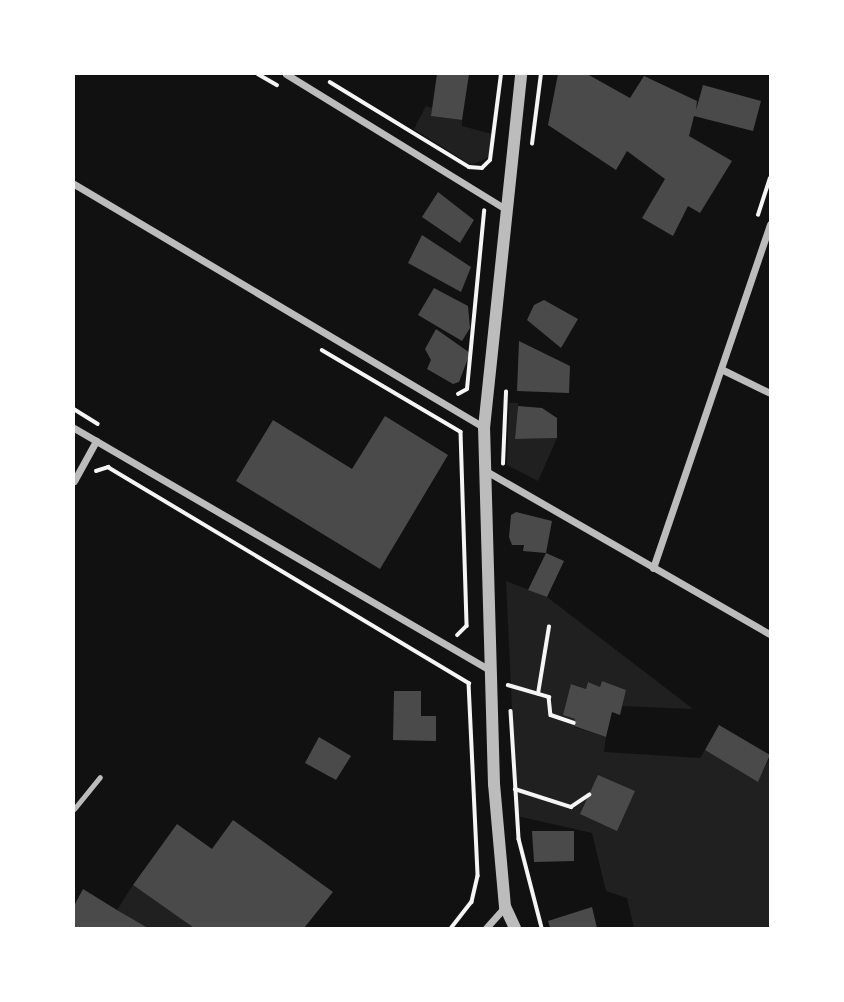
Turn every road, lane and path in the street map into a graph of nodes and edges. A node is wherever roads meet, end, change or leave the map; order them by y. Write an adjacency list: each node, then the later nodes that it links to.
1 (286, 74): 6 (street)
2 (501, 74): 4 (path)
3 (521, 74): 6 (street)
4 (327, 81)
5 (74, 184): 13 (street)
6 (505, 208): 13 (street)
7 (483, 209): 11 (path)
8 (771, 224): 9 (street)
9 (721, 369): 10 (street); 19 (street)
10 (771, 393)
11 (464, 394)
12 (74, 428): 15 (street)
13 (484, 428): 16 (street)
14 (461, 432): 21 (path)
15 (96, 441): 18 (street); 23 (street)
16 (486, 471): 19 (street); 23 (street)
17 (95, 473): 35 (path)
18 (74, 481)
19 (653, 568): 22 (street)
20 (549, 626): 26 (path)
21 (461, 634)
22 (771, 634)
23 (488, 669): 34 (street)
24 (508, 671): 25 (path)
25 (508, 685): 26 (path); 27 (path)
26 (538, 694): 29 (path)
27 (509, 695)
28 (510, 706): 31 (path)
29 (574, 723)
30 (100, 777): 33 (lane)
31 (515, 789): 32 (path); 38 (path)
32 (589, 794)
33 (74, 809)
34 (505, 907): 36 (street); 37 (street)
35 (452, 929)
36 (486, 929)
37 (515, 929)
38 (542, 929)

